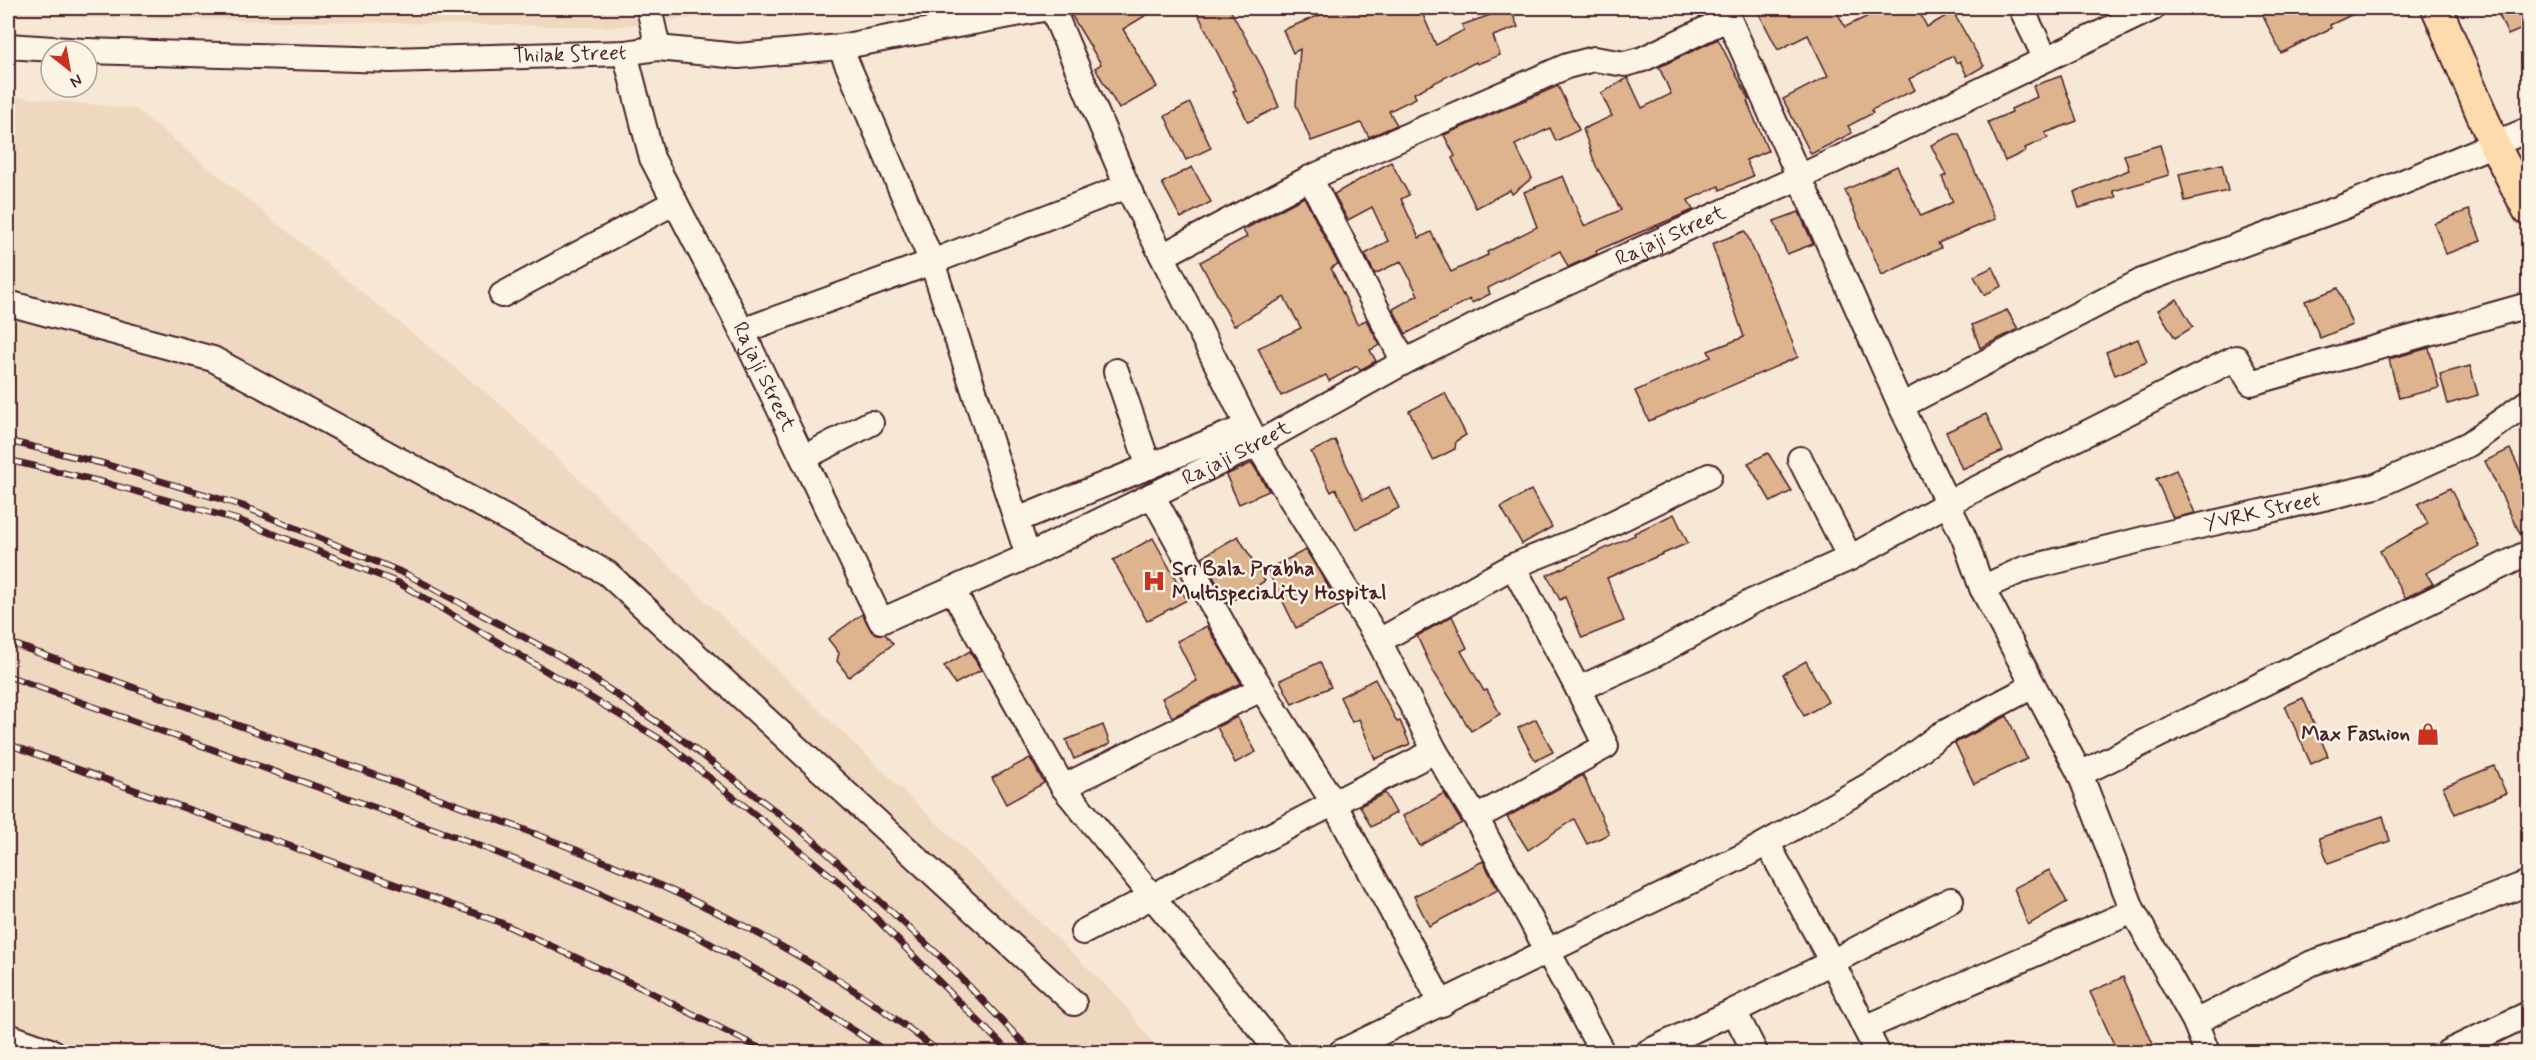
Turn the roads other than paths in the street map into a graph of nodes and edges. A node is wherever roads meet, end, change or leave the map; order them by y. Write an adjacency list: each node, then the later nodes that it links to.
1 (649, 8): 11 (street)
2 (1050, 8): 7 (street, Thilak Street); 19 (street)
3 (2021, 8): 14 (street)
4 (2154, 8): 14 (street, Rajaji Street)
5 (2438, 8): 16 (main road)
6 (1727, 13): 17 (street); 18 (street)
7 (944, 18): 9 (street, Thilak Street)
8 (8, 46): 10 (street)
9 (840, 47): 11 (street, Thilak Street); 23 (street)
10 (39, 48)
11 (658, 48): 13 (street, Thilak Street)
12 (99, 51): 13 (street, Thilak Street)
13 (625, 53): 20 (street, Rajaji Street)
14 (2046, 59): 17 (street, Rajaji Street)
15 (2529, 130): 16 (street)
16 (2495, 146): 21 (main road); 31 (street)
17 (1800, 177): 28 (street, Rajaji Street); 31 (street)
18 (1310, 178): 22 (street); 28 (street)
19 (1127, 186): 22 (street); 23 (street)
20 (675, 202): 24 (street); 27 (street, Rajaji Street)
21 (2529, 210)
22 (1164, 255): 33 (street)
23 (932, 262): 27 (street); 40 (street)
24 (502, 295)
25 (8, 303): 64 (street)
26 (2529, 305): 39 (street)
27 (742, 331): 34 (street, Rajaji Street)
28 (1404, 362): 33 (street, Rajaji Street)
29 (1116, 371): 36 (street)
30 (2529, 402): 45 (street, YVRK Street)
31 (1901, 406): 39 (street)
32 (871, 423): 34 (street)
33 (1253, 435): 36 (street); 38 (street, Rajaji Street); 47 (street)
34 (803, 458): 46 (street, Rajaji Street)
35 (1800, 459): 43 (street)
36 (1149, 467): 40 (street)
37 (1709, 476): 44 (street)
38 (1152, 495): 42 (street, Rajaji Street); 49 (street)
39 (1948, 503): 43 (street); 45 (street)
40 (1017, 520): 42 (street)
41 (2529, 553): 52 (street)
42 (1028, 556): 46 (street, Rajaji Street)
43 (1850, 558): 50 (street)
44 (1514, 566): 47 (street); 50 (street)
45 (1982, 588): 48 (street)
46 (953, 591): 53 (street)
47 (1379, 641): 51 (street)
48 (2033, 686): 52 (street); 56 (street)
49 (1261, 689): 53 (street); 54 (street)
50 (1578, 689): 55 (street)
51 (1435, 751): 54 (street); 55 (street)
52 (2080, 774): 60 (street)
53 (1063, 788): 58 (street)
54 (1333, 802): 58 (street); 65 (street)
55 (1476, 819): 62 (street)
56 (1767, 843): 62 (street); 63 (street)
57 (2529, 884): 68 (street)
58 (1153, 896): 61 (street); 72 (street)
59 (1952, 900): 63 (street)
60 (2133, 911): 68 (street); 69 (street)
61 (1083, 932)
62 (1548, 950): 65 (street); 74 (street)
63 (1833, 962): 66 (street); 69 (street)
64 (1074, 1003)
65 (1442, 1004): 73 (street)
66 (1734, 1011): 75 (street); 76 (street)
67 (2529, 1014): 79 (street)
68 (2195, 1022): 78 (street)
69 (1865, 1028): 77 (street)
70 (8, 1036): 71 (street)
71 (53, 1053)
72 (1279, 1053)
73 (1341, 1053)
74 (1602, 1053)
75 (1648, 1053)
76 (1755, 1053)
77 (1877, 1053)
78 (2207, 1053)
79 (2448, 1053)

